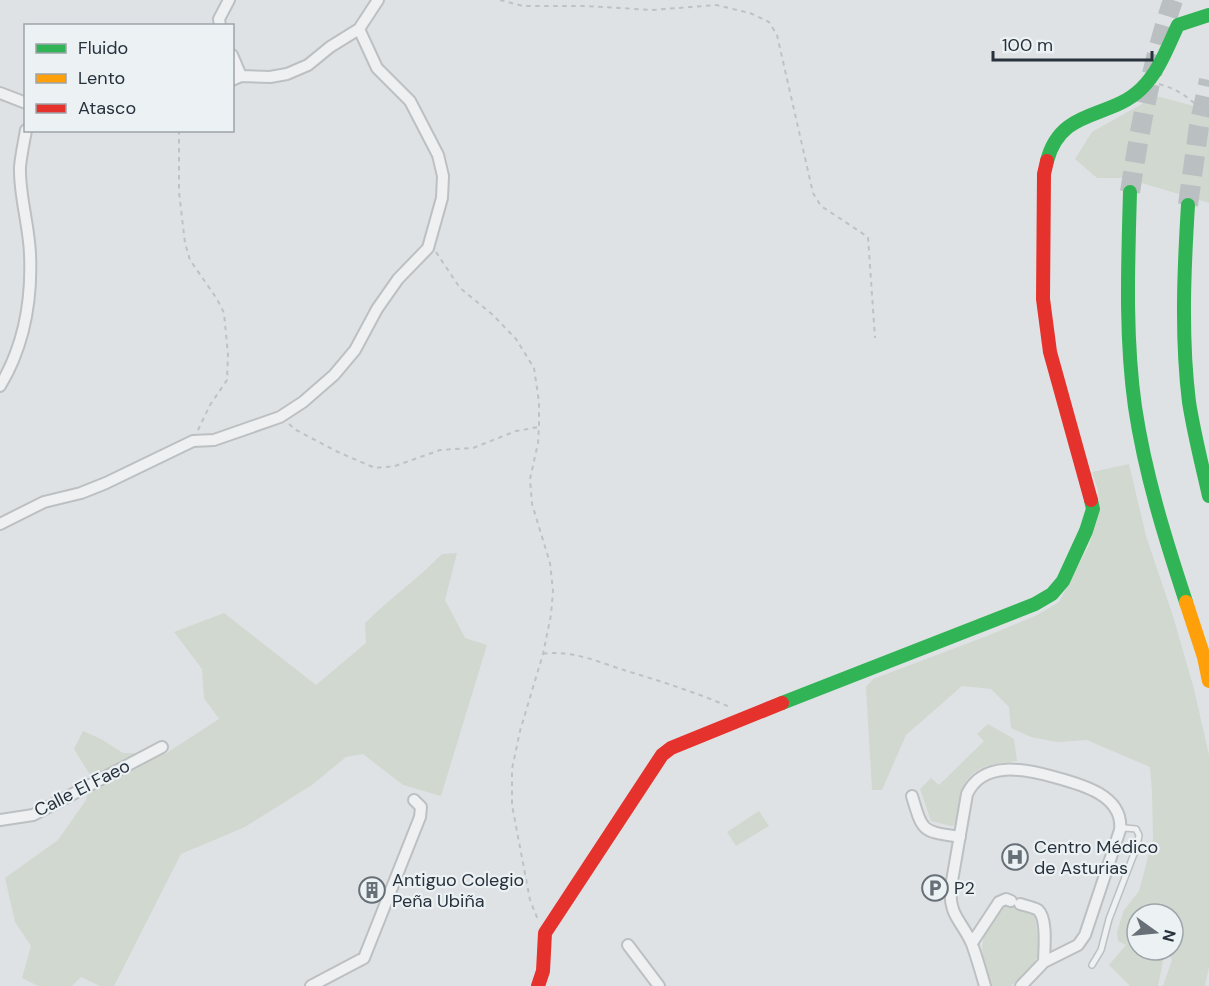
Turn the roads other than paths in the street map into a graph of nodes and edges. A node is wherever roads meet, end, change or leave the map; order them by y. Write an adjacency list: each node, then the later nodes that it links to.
1 (229, 0): 4 (street)
2 (378, 0): 5 (street)
3 (1209, 15): 27 (main road)
4 (220, 24)
5 (359, 29): 6 (street); 14 (street)
6 (237, 78)
7 (0, 93): 8 (street)
8 (24, 102)
9 (26, 132): 12 (street)
10 (1130, 192): 15 (main road)
11 (1188, 205): 13 (main road)
12 (0, 386)
13 (1209, 496)
14 (0, 524)
15 (1209, 681)
16 (162, 747): 19 (street, Calle El Faeo)
17 (912, 796): 21 (street)
18 (414, 800): 26 (street)
19 (0, 820)
20 (1120, 830): 21 (street); 24 (street); 25 (lane)
21 (960, 837): 22 (street)
22 (972, 943): 24 (street); 29 (street)
23 (628, 945): 28 (street)
24 (1044, 962): 30 (street)
25 (1092, 965)
26 (311, 986)
27 (538, 986)
28 (659, 986)
29 (985, 986)
30 (1021, 986)

